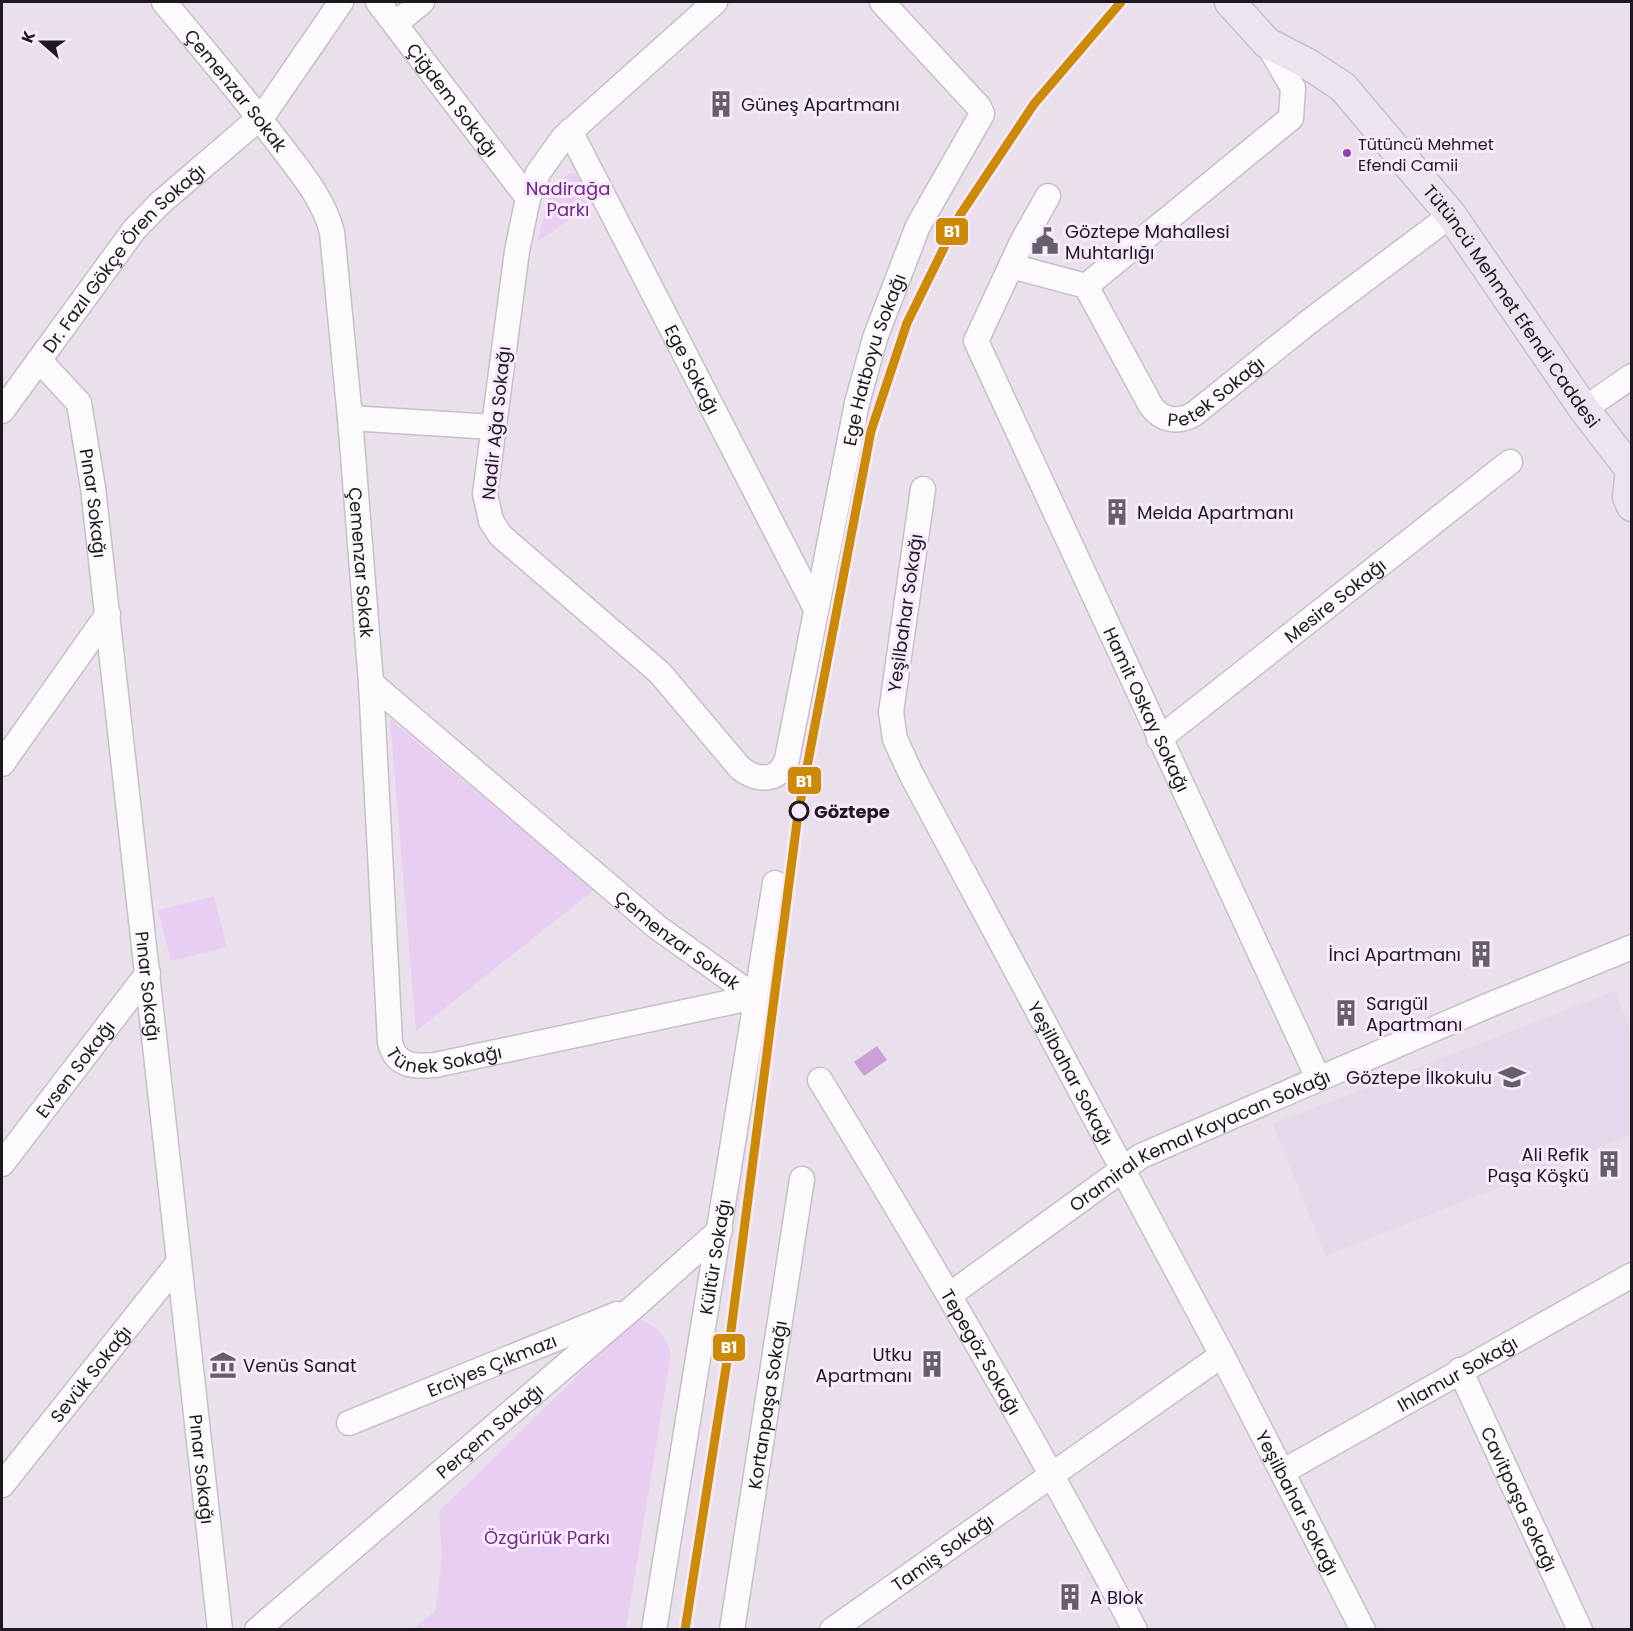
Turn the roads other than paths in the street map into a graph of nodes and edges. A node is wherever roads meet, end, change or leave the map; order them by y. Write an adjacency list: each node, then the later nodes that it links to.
1 (164, 2): 10 (street, Çemenzar Sokak)
2 (340, 2): 10 (street, Dr. Fazıl Gökçe Ören Sokağı)
3 (378, 2): 8 (street, Çiğdem Sokağı)
4 (422, 2): 8 (street)
5 (715, 2): 11 (street, Nadir Ağa Sokağı)
6 (882, 2): 26 (street, Ege Hatboyu Sokağı)
7 (1230, 2): 9 (main road, Tütüncü Mehmet Efendi Caddesi)
8 (395, 24): 13 (street, Çiğdem Sokağı)
9 (1267, 43): 14 (main road, Tütüncü Mehmet Efendi Caddesi); 16 (street)
10 (260, 118): 17 (street, Dr. Fazıl Gökçe Ören Sokağı); 21 (street, Çemenzar Sokak)
11 (570, 131): 13 (street, Nadir Ağa Sokağı); 26 (street, Ege Sokağı)
12 (1048, 196): 15 (street)
13 (528, 198): 22 (street, Nadir Ağa Sokağı)
14 (1451, 215): 16 (street, Petek Sokağı); 19 (main road, Tütüncü Mehmet Efendi Caddesi)
15 (1011, 266): 16 (street); 29 (street, Hamit Oskay Sokağı)
16 (1086, 286)
17 (39, 360): 20 (street, Dr. Fazıl Gökçe Ören Sokağı); 27 (street, Pınar Sokağı)
18 (1632, 376): 19 (street)
19 (1584, 409): 25 (main road, Tütüncü Mehmet Efendi Caddesi)
20 (2, 411)
21 (350, 418): 22 (street); 28 (street, Çemenzar Sokak)
22 (493, 427): 31 (street, Nadir Ağa Sokağı)
23 (1510, 462): 29 (street, Mesire Sokağı)
24 (923, 489): 39 (street, Yeşilbahar Sokağı)
25 (1632, 506)
26 (816, 609): 31 (street, Ege Hatboyu Sokağı)
27 (108, 614): 30 (street); 34 (street, Pınar Sokağı)
28 (370, 683): 35 (street, Çemenzar Sokak); 35 (street, Tünek Sokağı)
29 (1159, 739): 36 (street, Hamit Oskay Sokağı)
30 (2, 764)
31 (783, 768)
32 (775, 883): 35 (street, Kültür Sokağı)
33 (1632, 947): 36 (street, Oramiral Kemal Kayacan Sokağı)
34 (148, 973): 38 (street, Evsen Sokağı); 42 (street, Pınar Sokağı)
35 (755, 997): 41 (street, Kültür Sokağı)
36 (1318, 1078): 39 (street, Oramiral Kemal Kayacan Sokağı)
37 (820, 1080): 44 (street, Tepegöz Sokağı)
38 (2, 1164)
39 (1122, 1168): 44 (street, Oramiral Kemal Kayacan Sokağı); 46 (street, Yeşilbahar Sokağı)
40 (802, 1179): 55 (street, Kortanpaşa Sokağı)
41 (720, 1230): 45 (street, Perçem Sokağı); 54 (street, Kültür Sokağı)
42 (179, 1262): 51 (street, Sevük Sokağı); 52 (street, Pınar Sokağı)
43 (1630, 1280): 47 (street, Ihlamur Sokağı)
44 (951, 1294): 50 (street, Tepegöz Sokağı)
45 (636, 1306): 48 (street, Erciyes Çıkmazı); 53 (street, Perçem Sokağı)
46 (1222, 1355): 49 (street, Yeşilbahar Sokağı); 50 (street, Tamiş Sokağı)
47 (1460, 1370): 49 (street, Ihlamur Sokağı); 59 (street, Cavitpaşa sokağı)
48 (350, 1423)
49 (1282, 1472): 58 (street, Yeşilbahar Sokağı)
50 (1053, 1474): 56 (street, Tamiş Sokağı); 57 (street, Tepegöz Sokağı)
51 (2, 1485)
52 (220, 1629)
53 (257, 1629)
54 (654, 1629)
55 (732, 1629)
56 (832, 1629)
57 (1135, 1629)
58 (1363, 1629)
59 (1580, 1629)

